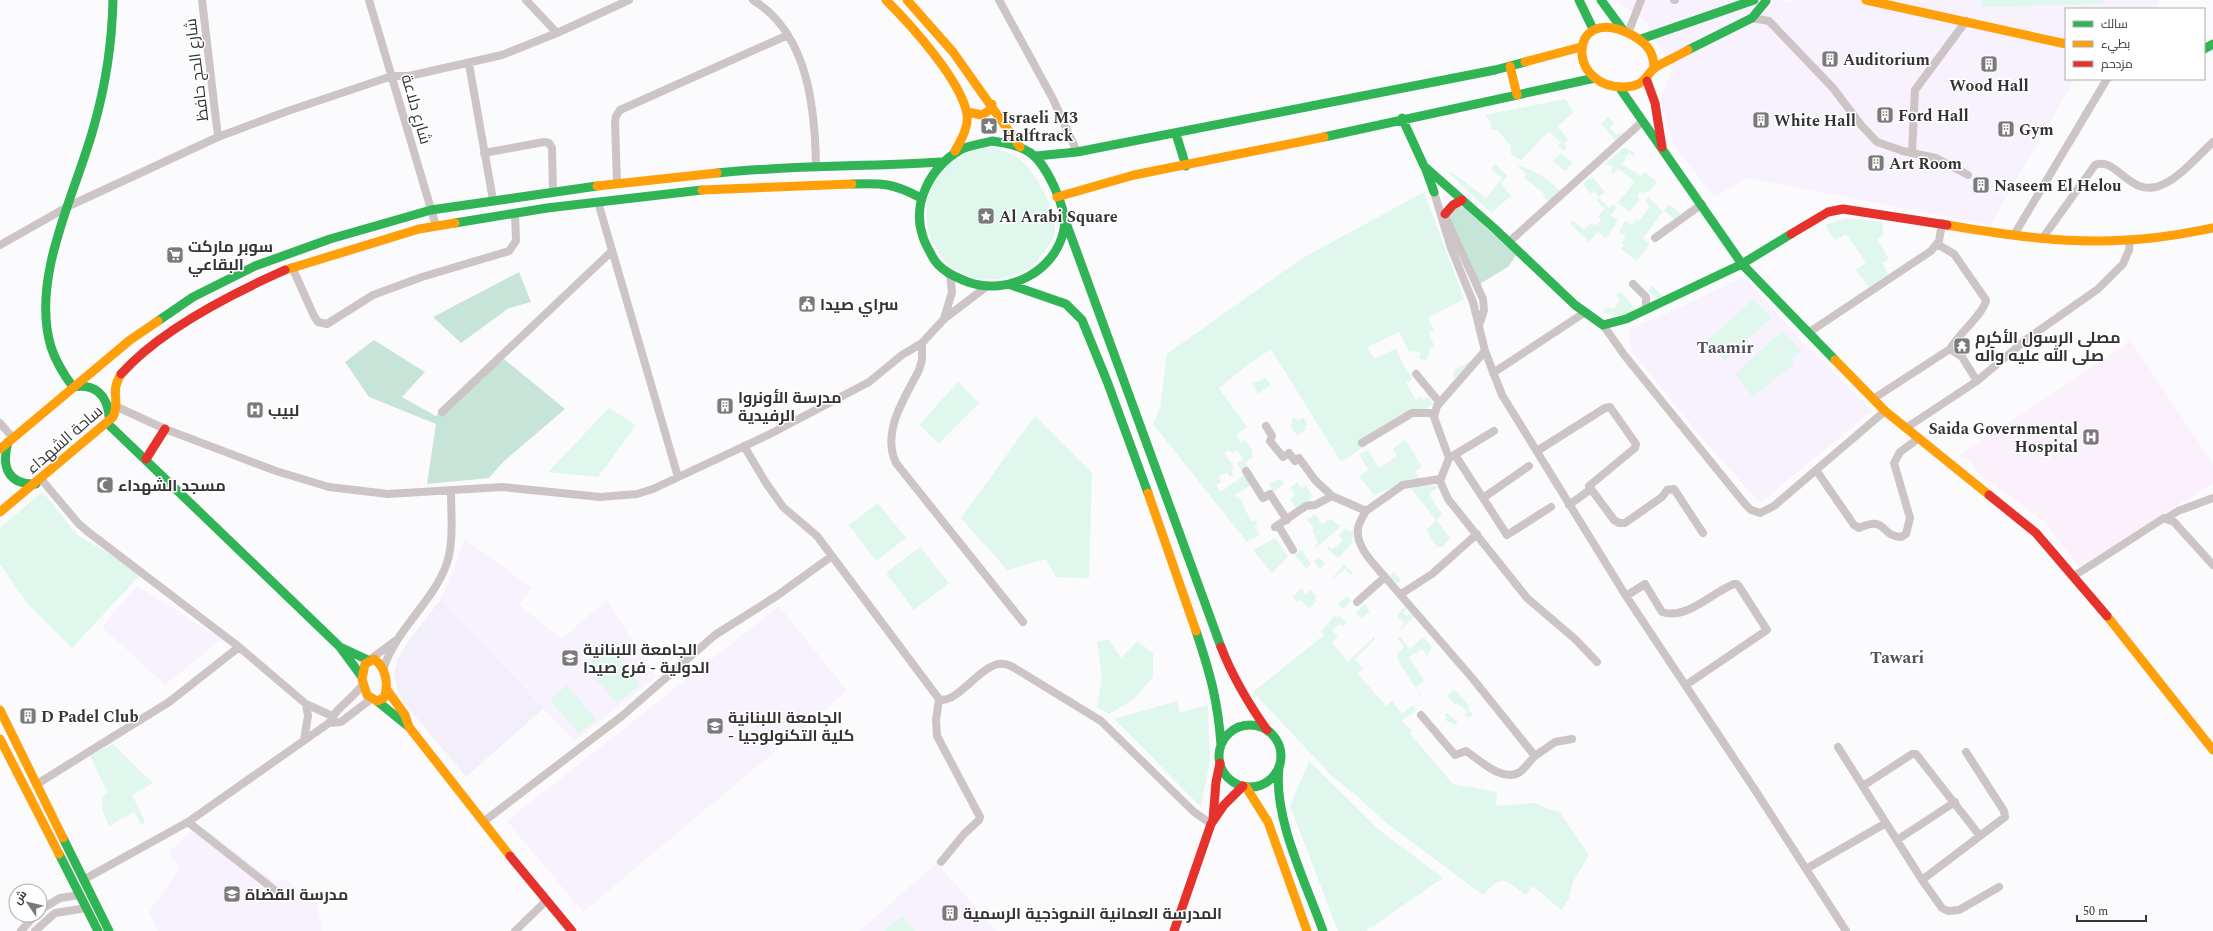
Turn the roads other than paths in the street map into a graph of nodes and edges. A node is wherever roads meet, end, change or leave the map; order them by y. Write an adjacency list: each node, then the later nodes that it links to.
1 (113, 0): 65 (main road)
2 (202, 0): 40 (street, شارع الحج حافظ)
3 (369, 0): 29 (street, شارع دلاعة)
4 (526, 0): 21 (street)
5 (629, 0): 21 (street)
6 (753, 0): 22 (street)
7 (886, 0): 36 (main road)
8 (907, 0): 35 (main road)
9 (999, 0): 45 (street)
10 (1579, 0): 19 (main road)
11 (1601, 0): 20 (main road)
12 (1641, 0): 20 (street)
13 (1754, 0): 23 (main road)
14 (1763, 0): 15 (main road); 17 (main road)
15 (1777, 0)
16 (1869, 0): 18 (main road)
17 (1752, 18): 28 (main road); 47 (street)
18 (1966, 21): 24 (main road); 47 (street)
19 (1593, 29): 20 (main road); 25 (main road)
20 (1626, 32): 23 (main road)
21 (557, 33): 26 (street)
22 (788, 35): 50 (street); 55 (street)
23 (1641, 39): 28 (main road)
24 (2065, 44)
25 (1581, 47): 27 (main road); 30 (main road)
26 (469, 64): 29 (street); 46 (street)
27 (1510, 66): 34 (main road); 39 (main road)
28 (1654, 68): 32 (main road)
29 (392, 76): 40 (street); 66 (street, شارع دلاعة)
30 (1595, 78): 33 (main road); 34 (main road)
31 (2106, 80): 73 (street)
32 (1647, 81): 33 (main road); 43 (main road)
33 (1619, 87): 38 (main road)
34 (1516, 95): 37 (main road)
35 (992, 104): 36 (main road); 42 (main road)
36 (967, 112): 44 (main road)
37 (1402, 118): 51 (main road); 52 (main road)
38 (1642, 122): 43 (main road); 77 (street)
39 (1176, 134): 45 (main road); 51 (main road)
40 (218, 138): 65 (street)
41 (2213, 142): 75 (street)
42 (1020, 147): 44 (main road); 48 (main road)
43 (1662, 148): 64 (main road)
44 (955, 151): 49 (main road)
45 (1077, 152): 48 (main road)
46 (484, 153): 57 (street); 61 (street)
47 (1912, 153): 54 (street)
48 (1036, 156): 59 (main road)
49 (941, 162): 50 (main road, ساحة الشهداء); 60 (main road)
50 (816, 166): 53 (main road, ساحة الشهداء)
51 (1186, 166): 59 (main road)
52 (1424, 166): 58 (main road); 62 (main road)
53 (718, 172): 55 (main road, ساحة الشهداء); 56 (main road)
54 (1968, 175)
55 (617, 183): 57 (main road, ساحة الشهداء)
56 (720, 189): 60 (main road, ساحة الشهداء); 63 (main road, ساحة الشهداء)
57 (554, 191): 61 (main road, ساحة الشهداء)
58 (1434, 192): 68 (street); 90 (street)
59 (1057, 197): 69 (main road)
60 (921, 198): 83 (main road)
61 (493, 200): 66 (main road, ساحة الشهداء)
62 (1462, 200): 68 (main road); 77 (main road)
63 (598, 202): 67 (main road, ساحة الشهداء); 80 (street)
64 (1702, 204): 74 (street); 81 (main road)
65 (69, 206): 79 (street); 99 (main road)
66 (432, 210): 71 (street, شارع دلاعة); 99 (main road, ساحة الشهداء)
67 (515, 213): 71 (main road, ساحة الشهداء); 82 (street)
68 (1445, 214): 90 (street)
69 (1064, 217): 85 (main road); 164 (main road)
70 (1942, 223): 73 (main road); 78 (street); 81 (main road)
71 (436, 226): 82 (main road, ساحة الشهداء)
72 (2213, 228): 76 (main road)
73 (2014, 235): 75 (main road)
74 (1655, 238)
75 (2042, 239): 76 (main road)
76 (2130, 241): 98 (street)
77 (1509, 242): 88 (main road)
78 (1937, 244): 92 (street); 94 (street)
79 (0, 245)
80 (612, 251): 104 (street); 123 (street)
81 (1742, 264): 87 (main road); 92 (main road)
82 (292, 267): 102 (main road, ساحة الشهداء)
83 (950, 274): 86 (main road); 89 (street)
84 (1633, 284): 87 (street)
85 (1011, 285): 86 (main road); 168 (main road)
86 (986, 287): 89 (street)
87 (1646, 310): 91 (main road)
88 (1584, 313): 91 (main road); 96 (street)
89 (944, 319): 93 (street)
90 (1480, 324): 95 (street)
91 (1603, 325): 121 (street)
92 (1808, 333): 100 (main road)
93 (922, 343): 115 (street); 147 (street)
94 (1950, 349): 98 (street); 100 (street)
95 (1485, 351): 96 (street); 101 (street)
96 (1493, 373): 117 (street)
97 (1416, 374): 101 (street)
98 (1978, 381): 109 (street)
99 (73, 387): 102 (main road); 113 (main road, ساحة الشهداء)
100 (1873, 399): 103 (main road)
101 (1440, 403): 105 (street)
102 (112, 405): 107 (main road, ساحة الشهداء); 110 (street)
103 (1885, 411): 109 (main road); 121 (street)
104 (442, 412)
105 (1435, 413): 114 (street); 118 (street)
106 (0, 423): 113 (street)
107 (107, 423): 119 (main road); 125 (main road, ساحة الشهداء)
108 (1266, 426): 128 (street)
109 (1906, 428): 112 (main road)
110 (165, 430): 119 (main road); 127 (street)
111 (1494, 431): 118 (street)
112 (1919, 438): 121 (street); 142 (main road)
113 (11, 440): 116 (main road, ساحة الشهداء); 125 (main road)
114 (1362, 443)
115 (744, 446): 123 (street); 140 (street)
116 (0, 449)
117 (1537, 451): 126 (street); 131 (street)
118 (1452, 456): 124 (street); 129 (street)
119 (146, 459): 150 (main road)
120 (1529, 466): 129 (street)
121 (1816, 470)
122 (1246, 471): 136 (street)
123 (678, 477): 127 (street)
124 (1440, 479): 133 (street); 137 (street)
125 (39, 482): 134 (main road, ساحة الشهداء); 149 (street)
126 (1591, 489): 131 (street); 138 (street)
127 (451, 490): 148 (street)
128 (1332, 496): 133 (street); 136 (street)
129 (1483, 498): 132 (street)
130 (2213, 498): 135 (street)
131 (1569, 505): 145 (street)
132 (1552, 507)
133 (1366, 511): 143 (street)
134 (0, 512)
135 (2167, 518): 141 (street); 142 (street)
136 (1286, 520): 139 (street)
137 (1477, 534): 144 (street); 152 (street)
138 (1703, 534)
139 (1293, 550)
140 (832, 556): 157 (street); 181 (street)
141 (2213, 565)
142 (2074, 576): 170 (main road)
143 (1385, 577): 144 (street); 146 (street)
144 (1401, 594): 172 (street)
145 (1626, 596): 155 (street); 155 (street)
146 (1356, 602)
147 (1023, 622)
148 (395, 641): 151 (street); 153 (street)
149 (239, 647): 159 (street); 175 (street)
150 (340, 647): 151 (main road); 154 (main road)
151 (370, 659): 153 (main road); 154 (main road)
152 (1597, 662)
153 (383, 670): 156 (main road)
154 (363, 680): 158 (main road); 162 (street)
155 (1686, 685): 186 (street)
156 (387, 690): 158 (main road); 163 (main road)
157 (939, 699): 179 (street); 185 (street)
158 (374, 700): 162 (street); 163 (main road)
159 (306, 704): 162 (street); 167 (street)
160 (0, 710): 175 (main road)
161 (1420, 715): 172 (street)
162 (330, 719): 167 (street)
163 (409, 727): 181 (main road)
164 (1267, 730): 168 (main road); 174 (main road)
165 (0, 739): 190 (main road)
166 (1572, 739): 172 (street)
167 (304, 740): 180 (street)
168 (1221, 745): 173 (main road)
169 (1838, 747): 177 (street)
170 (2213, 750)
171 (1966, 752): 183 (street)
172 (1535, 756)
173 (1220, 763): 176 (main road); 179 (main road)
174 (1279, 768): 176 (main road); 204 (main road)
175 (37, 784): 187 (main road)
176 (1244, 786): 179 (main road); 203 (main road)
177 (1863, 786): 178 (street); 182 (street)
178 (1955, 802): 183 (street); 184 (street)
179 (1212, 821): 202 (main road)
180 (188, 822): 187 (street); 191 (street)
181 (483, 822): 192 (main road)
182 (1886, 822): 184 (street); 186 (street)
183 (1980, 836): 188 (street)
184 (1897, 840): 188 (street)
185 (941, 862)
186 (1806, 869): 205 (street)
187 (83, 880): 199 (main road)
188 (1922, 880): 189 (street)
189 (1999, 887)
190 (80, 895): 193 (street); 194 (main road)
191 (282, 896)
192 (546, 901): 200 (street); 201 (main road)
193 (48, 905)
194 (86, 908): 197 (street); 198 (main road)
195 (28, 923): 196 (street)
196 (21, 931)
197 (35, 931)
198 (98, 931)
199 (109, 931)
200 (515, 931)
201 (572, 931)
202 (1174, 931)
203 (1307, 931)
204 (1324, 931)
205 (1846, 931)

